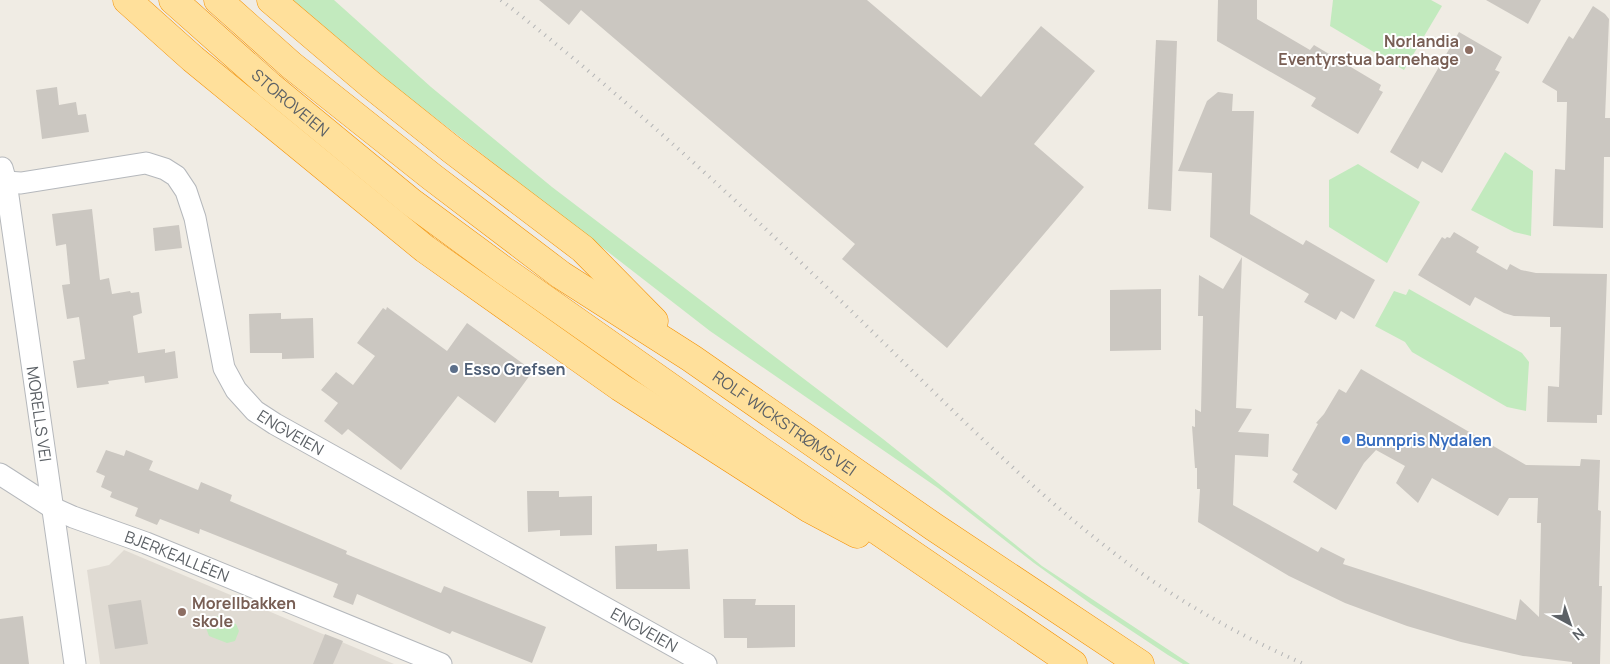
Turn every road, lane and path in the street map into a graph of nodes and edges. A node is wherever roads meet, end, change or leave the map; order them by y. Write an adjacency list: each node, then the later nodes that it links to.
1 (127, 0): 10 (highway)
2 (173, 0): 10 (highway, STOROVEIEN)
3 (218, 0): 6 (highway, STOROVEIEN)
4 (271, 0): 7 (highway)
5 (2, 174): 9 (street, MORELLS VEI); 13 (street, ENGVEIEN)
6 (432, 177): 7 (highway, ROLF WICKSTRØMS VEI)
7 (691, 358): 15 (highway, ROLF WICKSTRØMS VEI)
8 (0, 474): 9 (street, BJERKEALLÉEN)
9 (53, 508): 11 (street, MORELLS VEI); 12 (street, BJERKEALLÉEN)
10 (985, 604): 14 (highway)
11 (76, 664)
12 (441, 664)
13 (706, 664)
14 (1073, 664)
15 (1140, 664)

